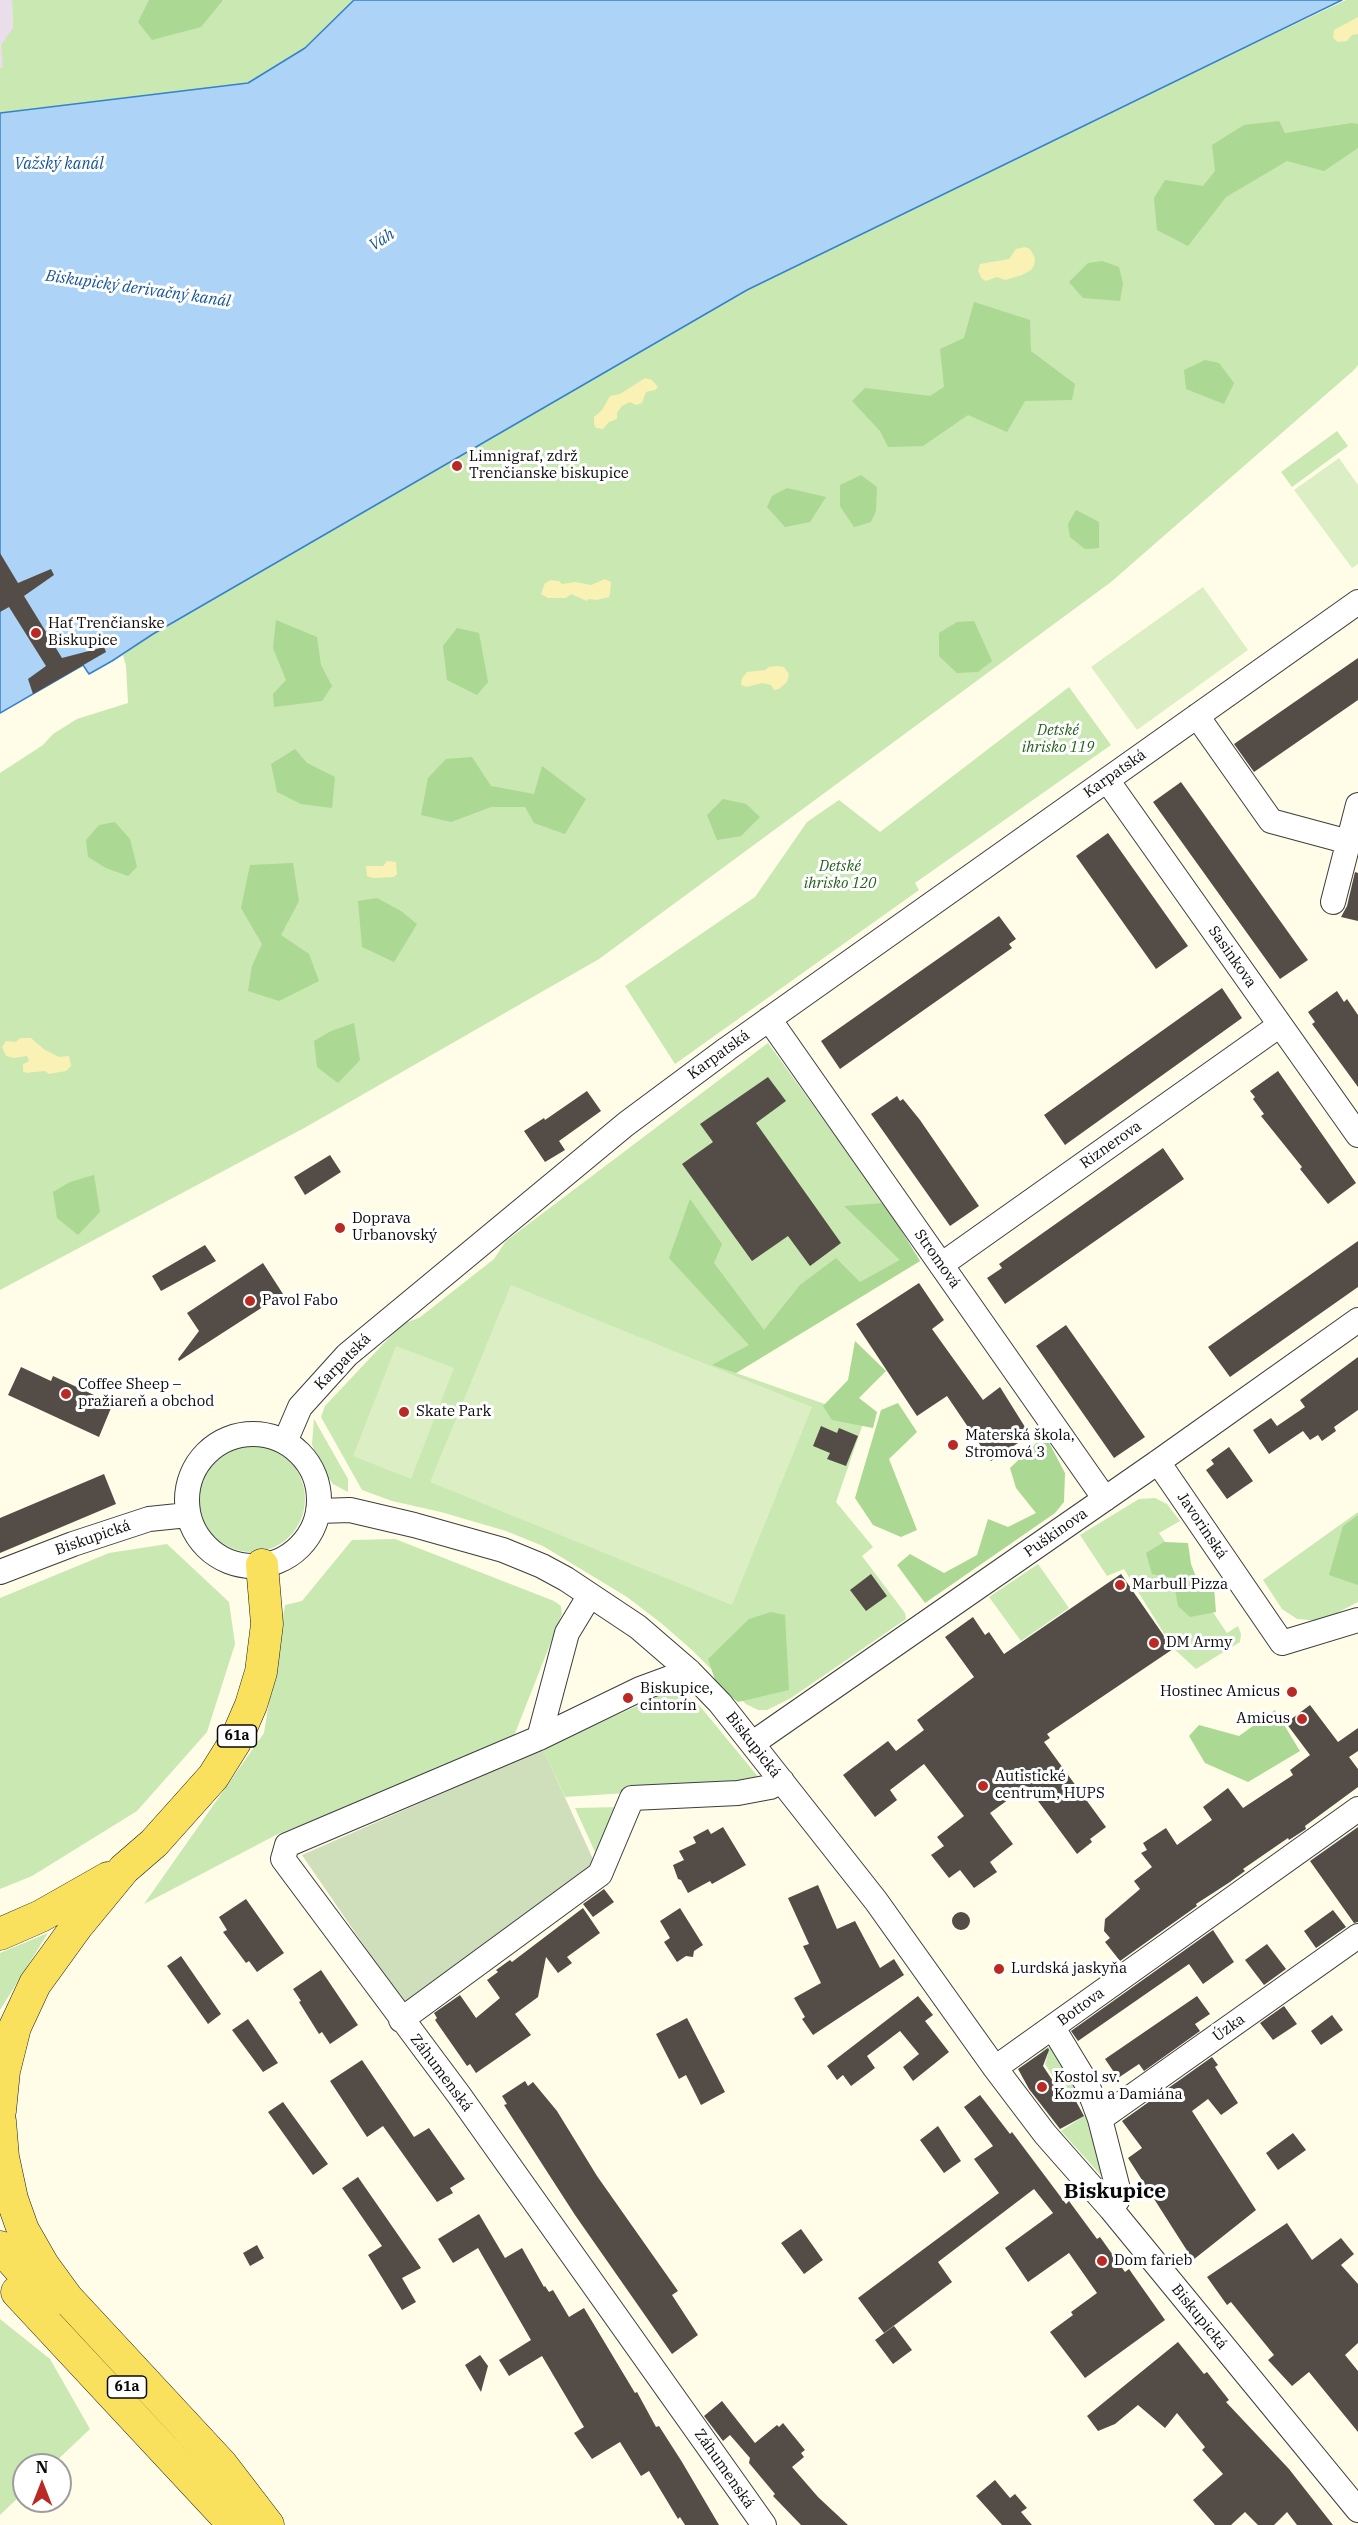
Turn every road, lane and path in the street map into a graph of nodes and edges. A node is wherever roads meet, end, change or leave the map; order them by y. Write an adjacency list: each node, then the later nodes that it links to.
1 (1358, 602): 2 (street, Karpatská)
2 (1197, 716): 3 (street, Karpatská); 5 (street)
3 (1107, 780): 7 (street, Karpatská); 8 (street, Sasinkova)
4 (1358, 805): 5 (street)
5 (1349, 842): 6 (street)
6 (1333, 902)
7 (769, 1019): 10 (street, Stromová); 12 (street, Karpatská)
8 (1280, 1025): 9 (street, Sasinkova); 10 (street, Riznerova)
9 (1358, 1135)
10 (941, 1265): 14 (street, Stromová)
11 (1358, 1320): 13 (street, Puškinova)
12 (285, 1442): 15 (street); 16 (street)
13 (1158, 1462): 14 (street, Puškinova); 20 (street, Javorinská)
14 (1105, 1498): 23 (street, Puškinova)
15 (318, 1511): 17 (street); 19 (street, Biskupická)
16 (188, 1515): 17 (street); 18 (street, Biskupická)
17 (262, 1565): 26 (main road, 61a)
18 (0, 1572)
19 (590, 1595): 21 (street, Biskupická); 22 (street)
20 (1358, 1620)
21 (689, 1671): 22 (street, Záhumenská); 23 (street, Biskupická)
22 (539, 1738): 29 (street, Záhumenská)
23 (753, 1743): 24 (street, Biskupická)
24 (782, 1781): 29 (street); 31 (street, Biskupická)
25 (1358, 1809): 30 (street, Bottova)
26 (124, 1869): 27 (main road, 61a); 32 (main road, 61a)
27 (0, 1934)
28 (1358, 1936): 33 (street, Úzka)
29 (401, 2020): 42 (street, Záhumenská)
30 (1053, 2028): 31 (street); 33 (street, Bottova)
31 (995, 2068): 35 (street, Biskupická)
32 (0, 2111)
33 (1100, 2119): 35 (street, Bottova)
34 (0, 2121): 36 (main road, 61a)
35 (1111, 2209): 38 (street, Biskupická)
36 (12, 2238): 40 (main road, 61a); 41 (main road)
37 (0, 2274): 39 (main road)
38 (1358, 2510)
39 (234, 2525)
40 (256, 2525)
41 (268, 2525)
42 (764, 2525)

